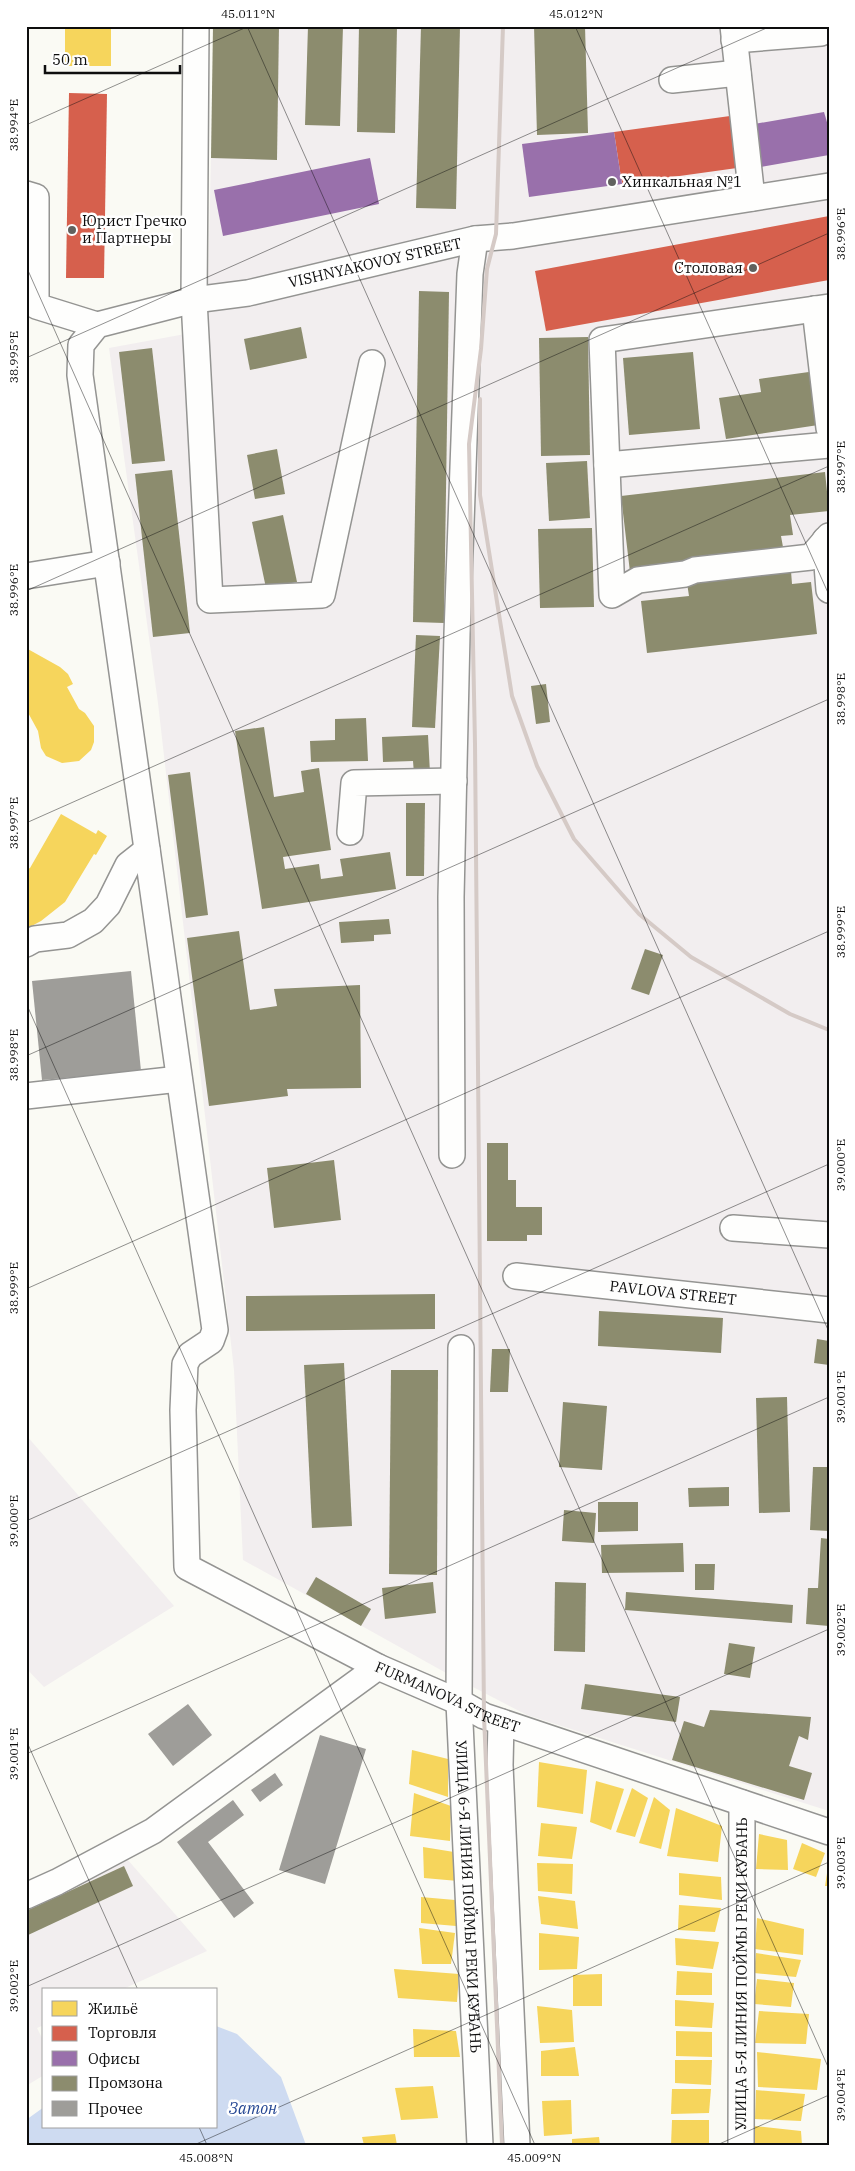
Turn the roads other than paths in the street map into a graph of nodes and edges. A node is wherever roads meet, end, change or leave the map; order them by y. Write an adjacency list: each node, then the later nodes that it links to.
1 (196, 26): 10 (street)
2 (734, 33): 3 (street); 4 (street)
3 (820, 33)
4 (738, 73): 5 (street); 8 (street)
5 (672, 80)
6 (829, 186): 8 (street, VISHNYAKOVOY STREET)
7 (26, 194): 12 (street)
8 (752, 198): 9 (street, VISHNYAKOVOY STREET)
9 (474, 239): 10 (street, VISHNYAKOVOY STREET); 21 (street)
10 (194, 300): 12 (street, VISHNYAKOVOY STREET); 13 (street)
11 (822, 308): 14 (street); 16 (street)
12 (97, 325): 18 (street)
13 (372, 364)
14 (829, 428)
15 (829, 445): 16 (street)
16 (607, 465): 17 (street)
17 (827, 538): 20 (street)
18 (107, 563): 19 (street); 23 (street)
19 (26, 576)
20 (829, 590)
21 (454, 781): 22 (street); 27 (street)
22 (350, 832)
23 (147, 850): 24 (street); 25 (street)
24 (26, 944)
25 (179, 1079): 26 (street); 33 (street)
26 (26, 1096)
27 (452, 1155)
28 (733, 1228): 29 (street)
29 (829, 1235)
30 (516, 1276): 31 (street, PAVLOVA STREET)
31 (829, 1310)
32 (461, 1348): 34 (street, УЛИЦА 6-Я ЛИНИЯ ПОЙМЫ РЕКИ КУБАНЬ)
33 (378, 1667): 34 (street, FURMANOVA STREET); 38 (street, FURMANOVA STREET)
34 (459, 1702): 35 (street, FURMANOVA STREET); 39 (street, УЛИЦА 6-Я ЛИНИЯ ПОЙМЫ РЕКИ КУБАНЬ)
35 (501, 1722): 36 (street, FURMANOVA STREET); 40 (street)
36 (742, 1804): 37 (street, FURMANOVA STREET); 41 (street, УЛИЦА 5-Я ЛИНИЯ ПОЙМЫ РЕКИ КУБАНЬ)
37 (829, 1832)
38 (26, 1896)
39 (480, 2145)
40 (516, 2145)
41 (741, 2145)

